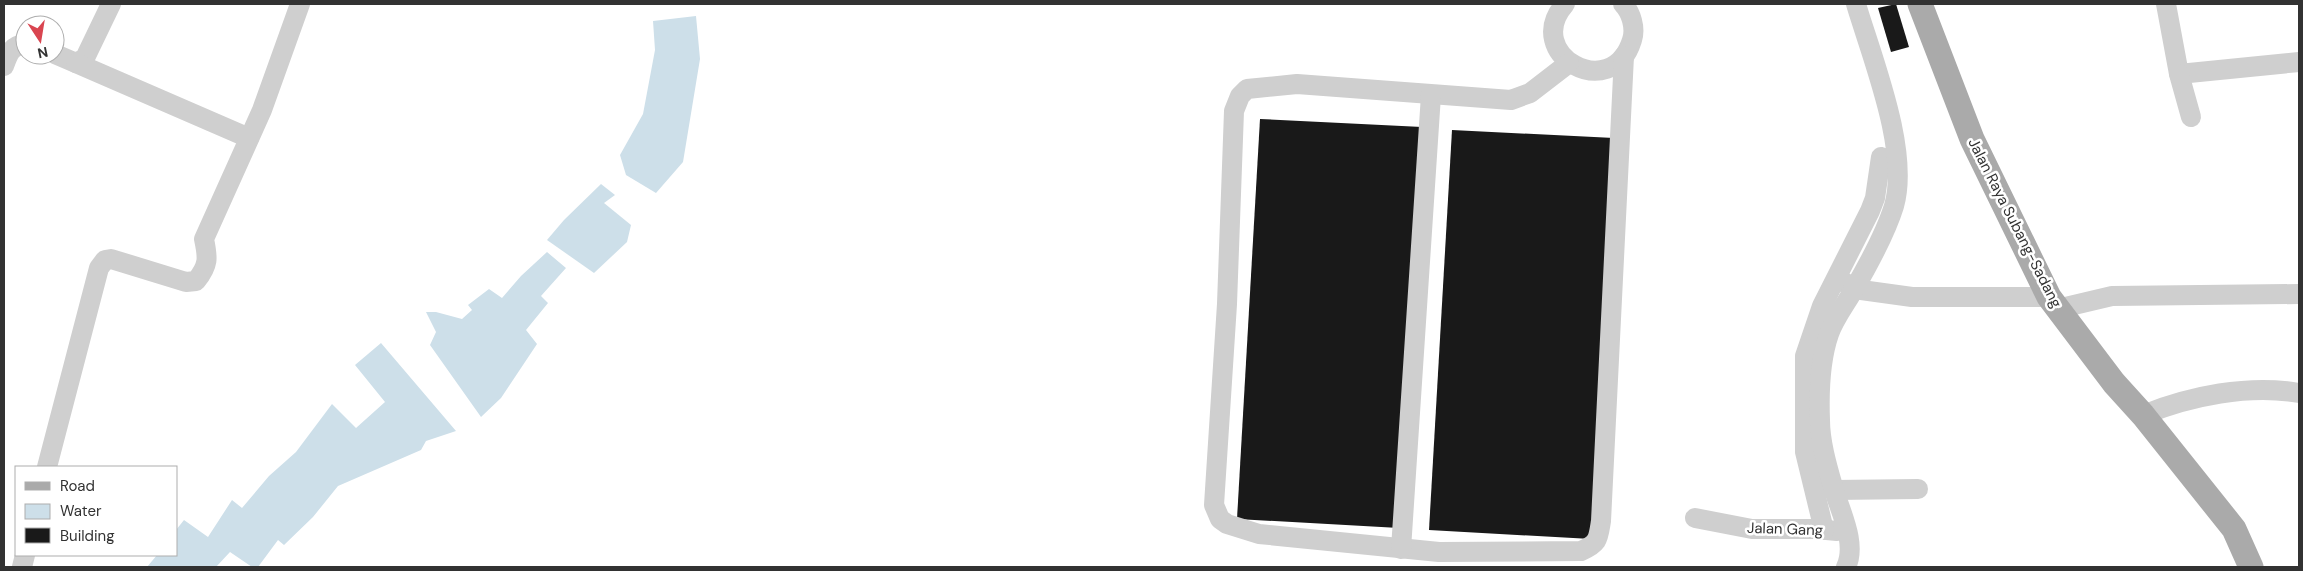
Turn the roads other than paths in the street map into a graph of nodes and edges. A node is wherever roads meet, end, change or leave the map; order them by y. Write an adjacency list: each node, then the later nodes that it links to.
1 (111, 4): 12 (street)
2 (300, 4): 18 (street)
3 (1564, 4): 13 (street)
4 (1623, 4): 9 (street)
5 (1856, 4): 20 (street)
6 (1920, 4): 23 (main road, Jalan Raya Subang-Sadang)
7 (2166, 4): 15 (street)
8 (15, 48): 14 (street)
9 (1624, 56): 13 (street); 33 (street)
10 (65, 58): 12 (street)
11 (2299, 62): 15 (street)
12 (76, 63): 18 (street)
13 (1569, 63): 16 (street)
14 (4, 66)
15 (2179, 74): 17 (street)
16 (1431, 95): 33 (street); 33 (street)
17 (2191, 117)
18 (249, 138): 27 (street)
19 (1881, 157): 20 (street)
20 (1884, 201): 21 (street)
21 (1845, 283): 23 (street); 26 (street)
22 (2299, 294): 23 (street)
23 (2053, 303): 25 (main road, Jalan Raya Subang-Sadang)
24 (2299, 393): 25 (street)
25 (2143, 415): 35 (main road, Jalan Raya Subang-Sadang)
26 (1815, 449): 29 (street); 31 (street)
27 (47, 466)
28 (1918, 489): 29 (street)
29 (1834, 490): 32 (street)
30 (1695, 518): 31 (street, Jalan Gang)
31 (1824, 530): 32 (street, Jalan Gang)
32 (1846, 530): 34 (street)
33 (1401, 549)
34 (1846, 567)
35 (2251, 567)

